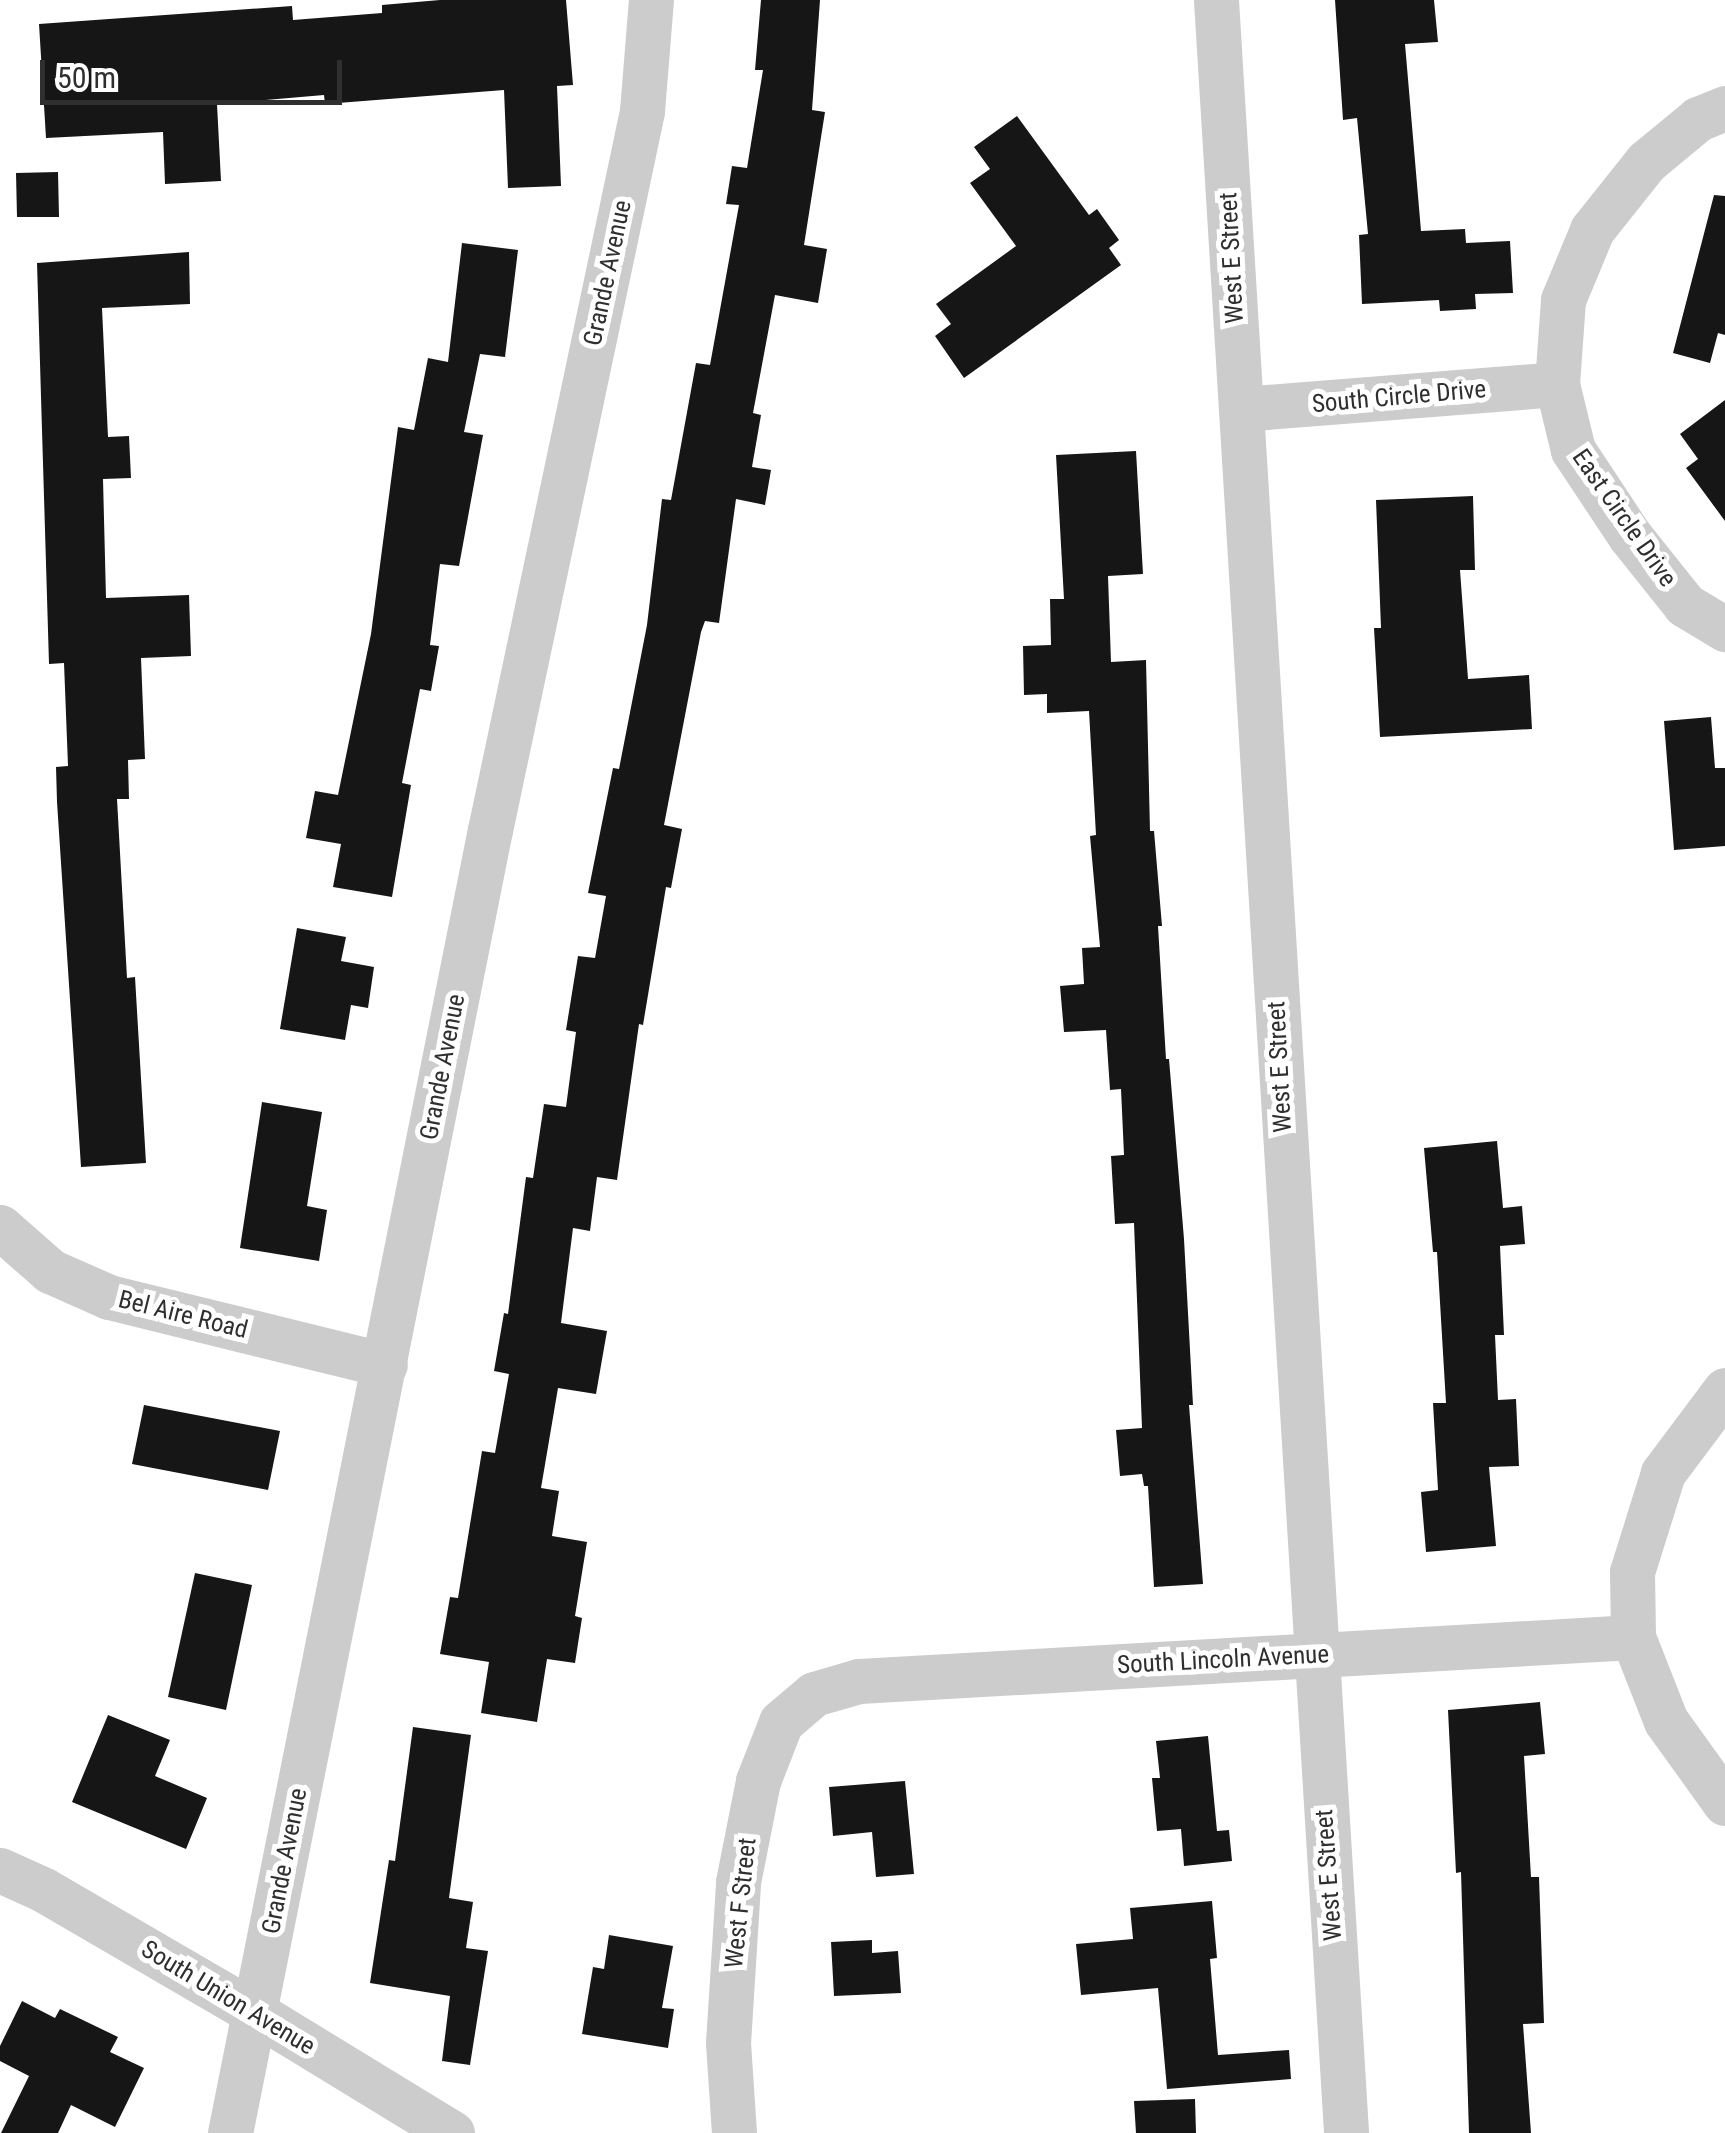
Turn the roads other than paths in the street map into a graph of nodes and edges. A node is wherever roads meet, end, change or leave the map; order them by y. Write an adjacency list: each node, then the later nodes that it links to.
1 (651, 0): 8 (street, Grande Avenue)
2 (1216, 0): 5 (street, West E Street)
3 (1725, 108): 4 (street, East Circle Drive)
4 (1557, 384): 5 (street, South Circle Drive); 6 (street, East Circle Drive)
5 (1241, 409): 11 (street, West E Street)
6 (1725, 629)
7 (0, 1228): 8 (street, Bel Aire Road)
8 (384, 1365): 15 (street, Grande Avenue)
9 (1725, 1390): 10 (street)
10 (1633, 1637): 11 (street, South Lincoln Avenue); 13 (street)
11 (1316, 1655): 12 (street, South Lincoln Avenue); 19 (street, West E Street)
12 (814, 1694): 18 (street, West F Street)
13 (1725, 1803)
14 (0, 1870): 15 (street, South Union Avenue)
15 (254, 2012): 16 (street, Grande Avenue); 17 (street, South Union Avenue)
16 (230, 2133)
17 (452, 2133)
18 (734, 2133)
19 (1346, 2133)

